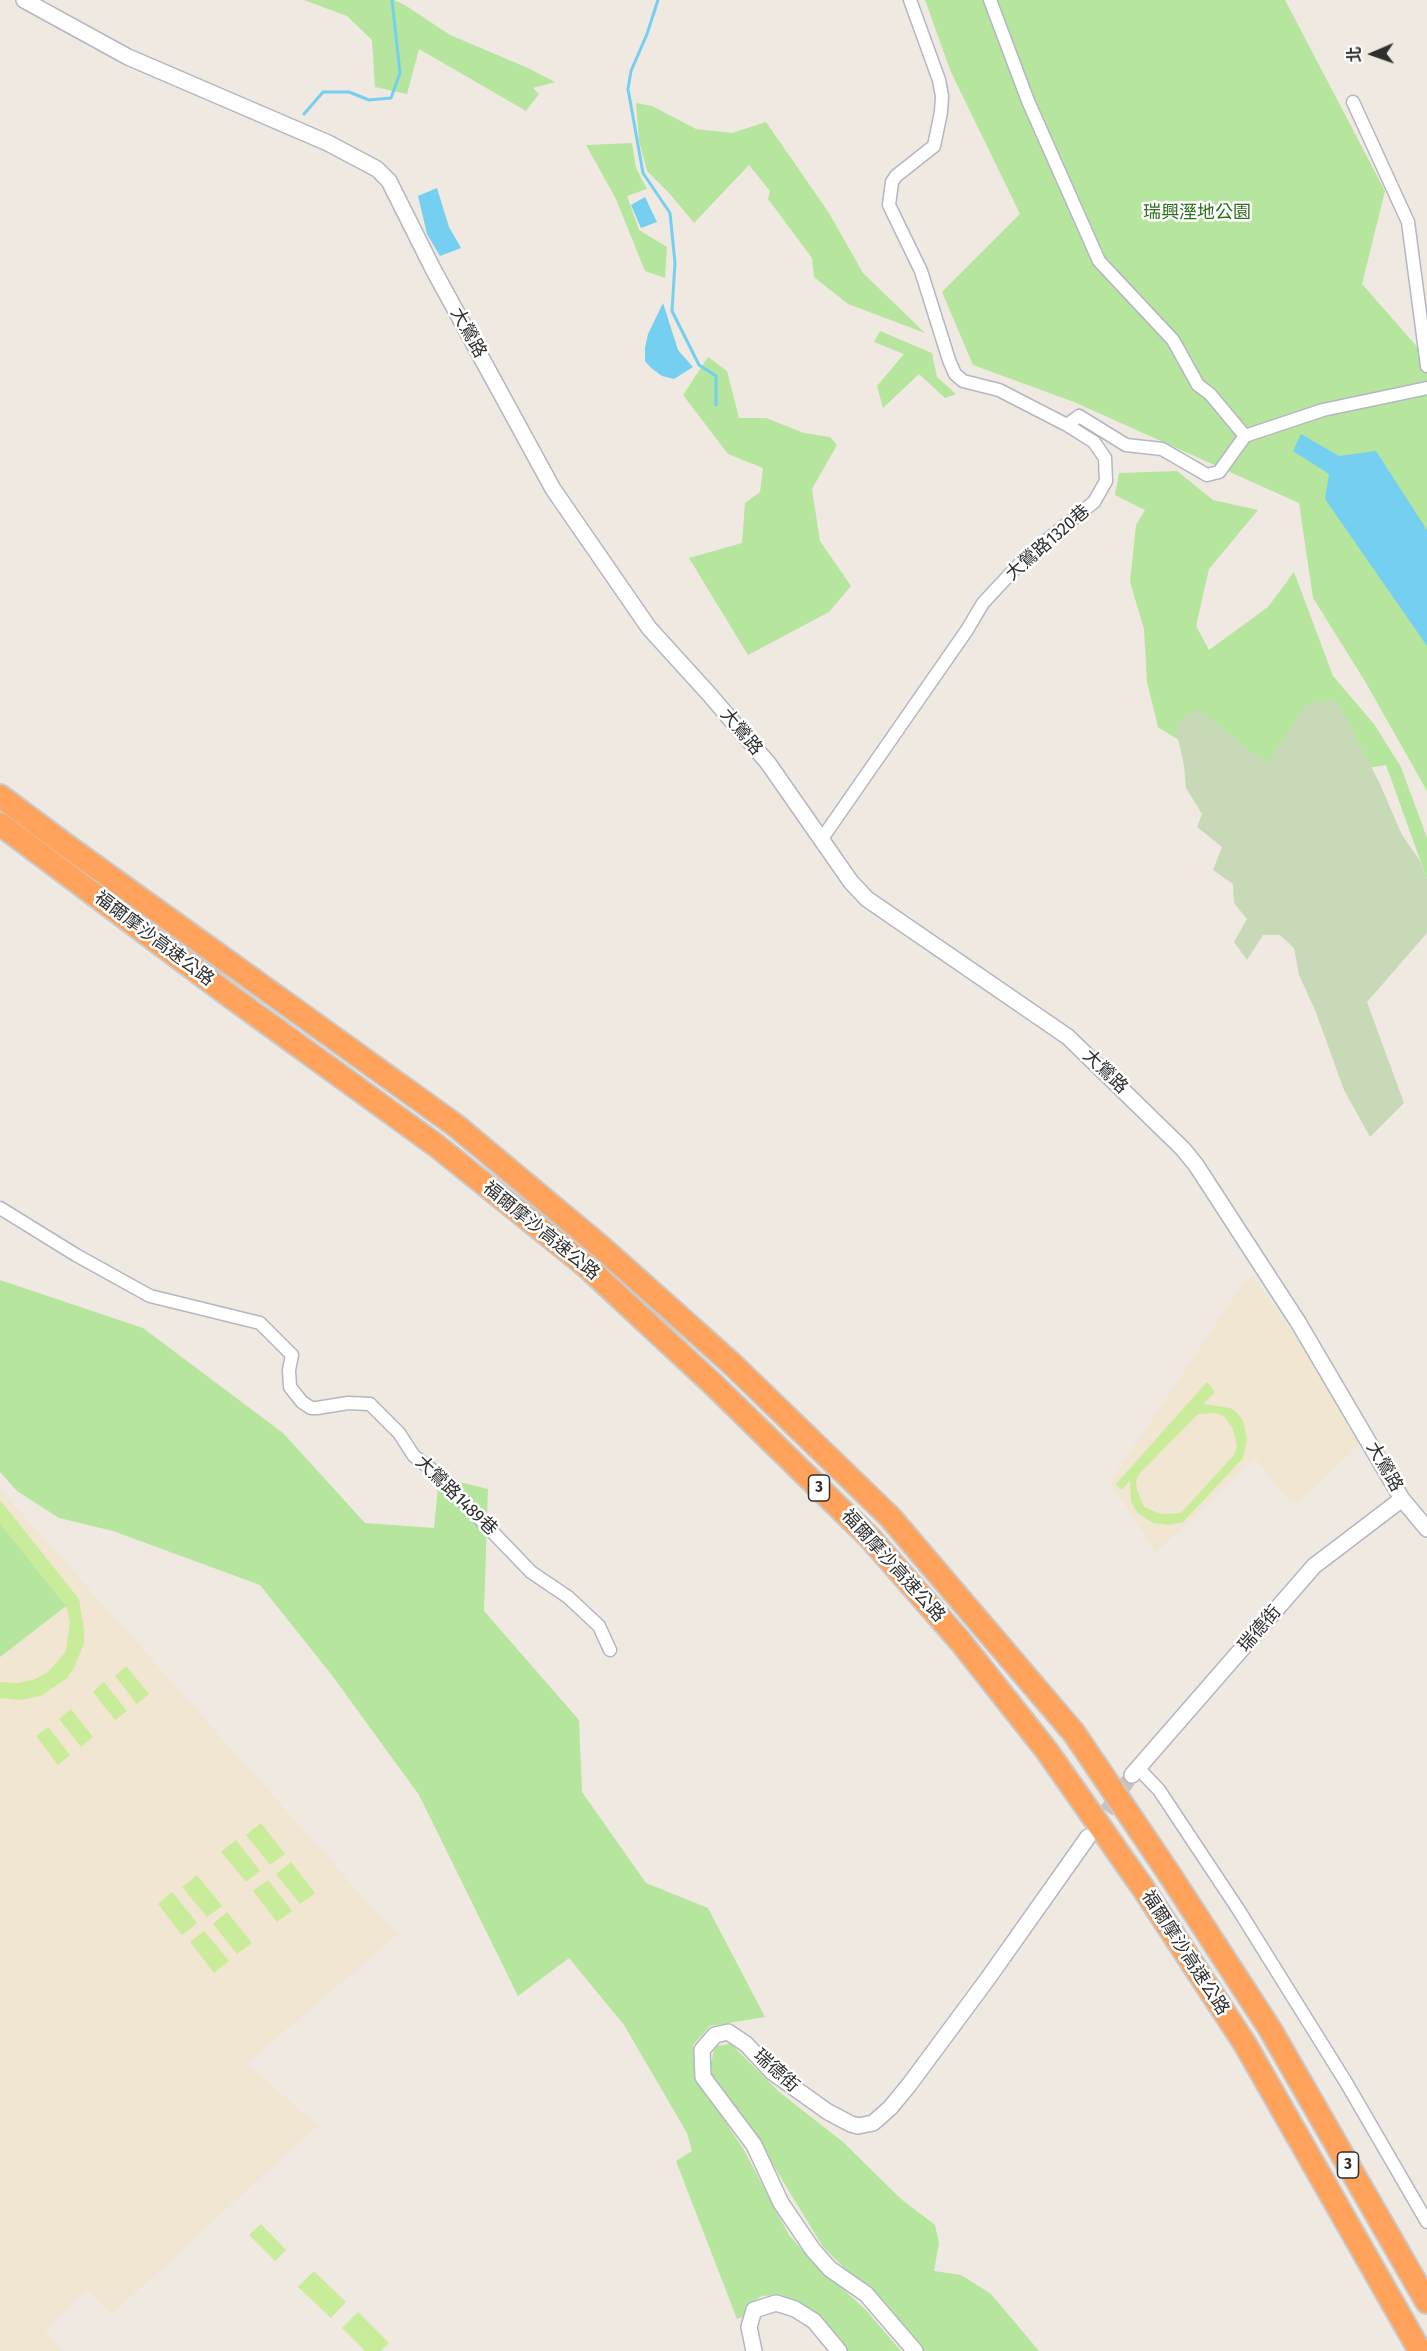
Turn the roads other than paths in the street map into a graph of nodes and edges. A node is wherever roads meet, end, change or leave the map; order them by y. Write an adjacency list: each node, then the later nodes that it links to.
1 (24, 0): 11 (street, 大鶯路)
2 (910, 0): 7 (street, 大鶯路1320巷)
3 (990, 0): 8 (street)
4 (1353, 102): 5 (street)
5 (1427, 366)
6 (1427, 388): 8 (street)
7 (1067, 424): 8 (street); 11 (street, 大鶯路1320巷)
8 (1245, 436)
9 (0, 796): 19 (highway, 福爾摩沙高速公路 / 3)
10 (0, 824): 23 (highway, 福爾摩沙高速公路 / 3)
11 (821, 840): 13 (street, 大鶯路)
12 (0, 1208): 15 (street, 大鶯路1489巷)
13 (1402, 1499): 14 (street, 大鶯路); 16 (street, 瑞德街)
14 (1427, 1529)
15 (610, 1650)
16 (1135, 1772): 18 (street)
17 (1088, 1837): 22 (street, 瑞德街)
18 (1427, 2222)
19 (1427, 2302)
20 (754, 2351): 21 (street)
21 (839, 2351)
22 (915, 2351)
23 (1420, 2351)

